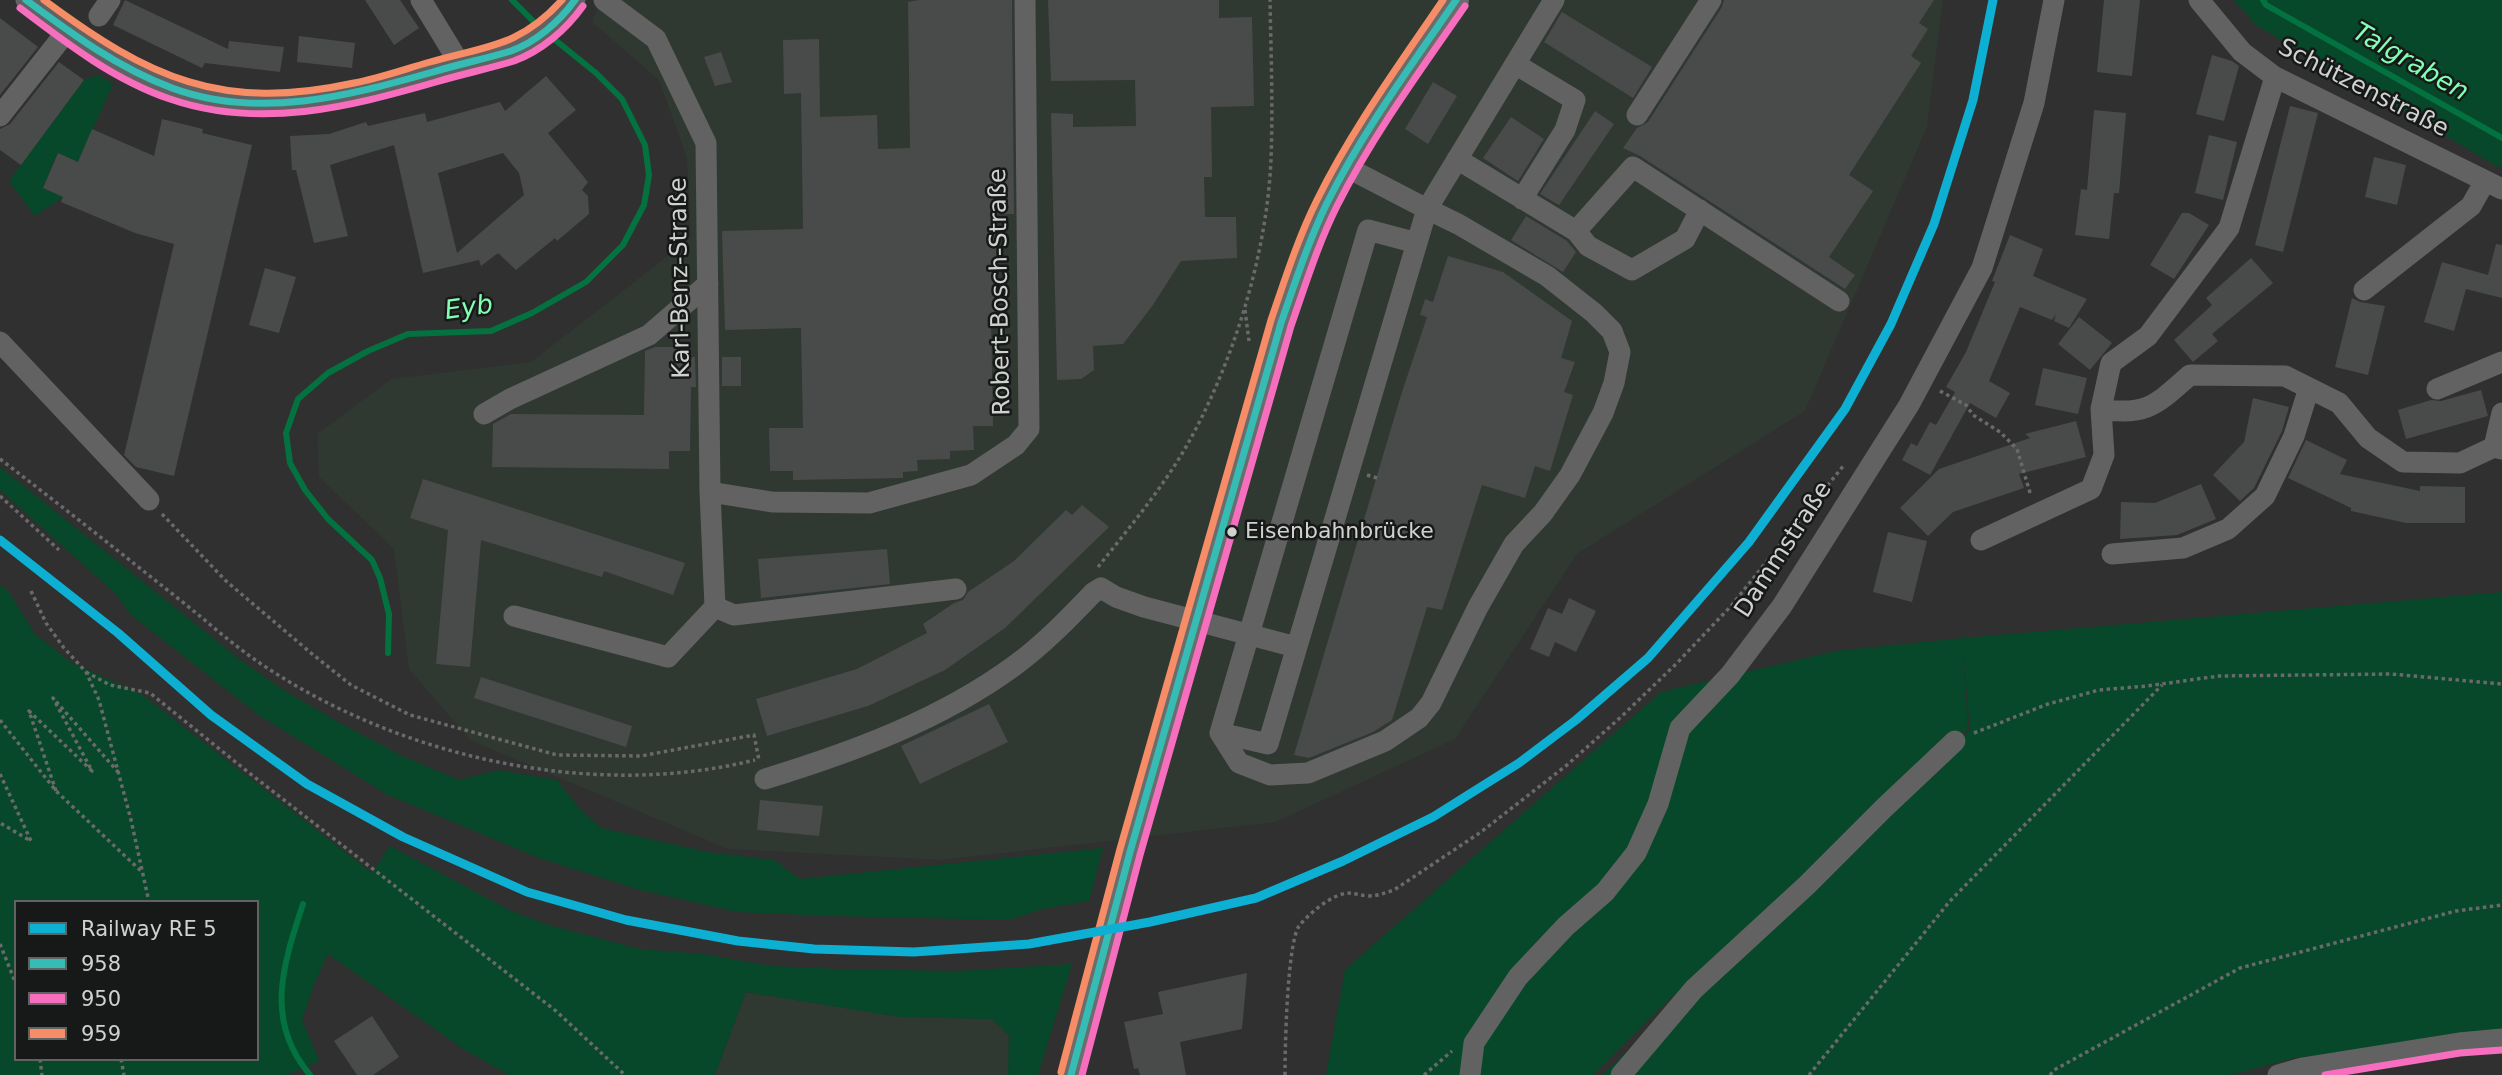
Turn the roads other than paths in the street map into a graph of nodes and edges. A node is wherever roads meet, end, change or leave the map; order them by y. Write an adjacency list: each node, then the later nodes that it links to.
1 (26, 0): 11 (street)
2 (421, 0): 12 (street)
3 (604, 0): 25 (street, Karl-Benz-Straße)
4 (1025, 0): 36 (street, Robert-Bosch-Straße)
5 (1456, 0): 18 (main road)
6 (1554, 0): 13 (street)
7 (1711, 0): 15 (street)
8 (2054, 0): 51 (street, Dammstraße)
9 (2199, 0): 14 (street, Schützenstraße)
10 (572, 6): 12 (street)
11 (67, 31): 12 (street); 16 (street)
12 (460, 64)
13 (1515, 64): 17 (street); 20 (street)
14 (2275, 77): 19 (street, Schützenstraße); 32 (street)
15 (1637, 115)
16 (0, 116)
17 (1457, 159): 20 (street); 21 (street)
18 (1346, 167): 21 (street); 43 (main road)
19 (2493, 185): 26 (street, Schützenstraße)
20 (1522, 199): 23 (street)
21 (1427, 209): 24 (street); 46 (street)
22 (1700, 210): 23 (street); 23 (street); 27 (street)
23 (1576, 231)
24 (1417, 243): 44 (street); 45 (street)
25 (708, 284): 34 (street); 36 (street, Karl-Benz-Straße)
26 (2364, 290)
27 (1839, 301)
28 (0, 342): 37 (street)
29 (2502, 362): 31 (street)
30 (2309, 388): 32 (street); 35 (street); 39 (street)
31 (2437, 389)
32 (2101, 410): 38 (street)
33 (2502, 412): 35 (street)
34 (484, 414)
35 (2498, 448)
36 (710, 492): 41 (street, Karl-Benz-Straße)
37 (149, 500)
38 (1981, 540)
39 (2112, 554)
40 (956, 589): 41 (street)
41 (715, 607): 42 (street)
42 (514, 616)
43 (1198, 622): 44 (street); 48 (street); 50 (main road)
44 (1247, 635): 45 (street); 46 (street)
45 (1296, 647): 46 (street)
46 (1220, 733)
47 (1955, 741): 52 (street)
48 (762, 769)
49 (2502, 1039): 53 (street)
50 (1071, 1075)
51 (1470, 1075)
52 (1621, 1075)
53 (2278, 1075)

